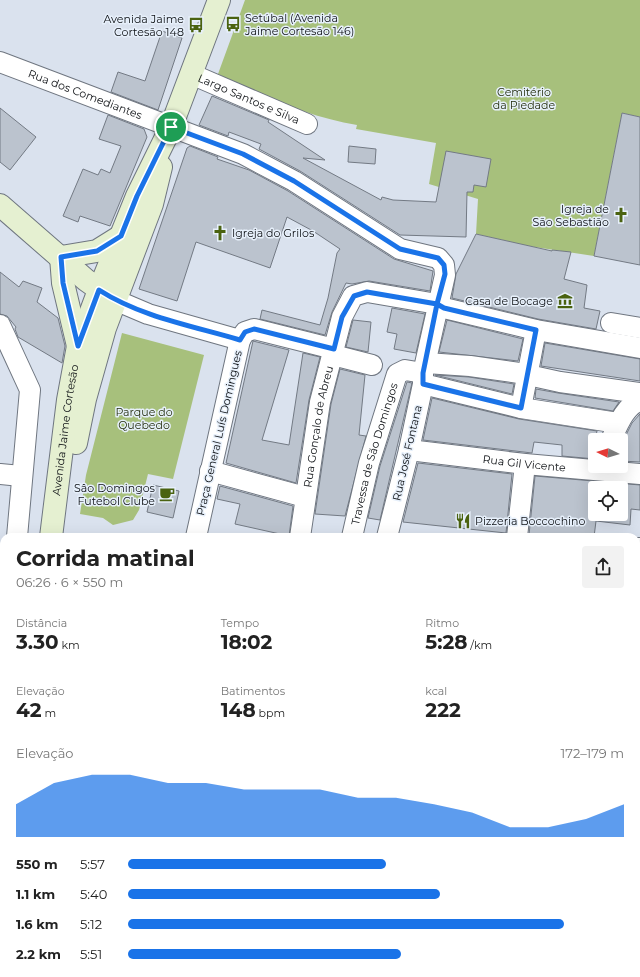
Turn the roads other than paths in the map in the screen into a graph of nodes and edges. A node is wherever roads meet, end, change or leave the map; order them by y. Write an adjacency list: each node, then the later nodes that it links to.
1 (219, 0): 3 (main road, Avenida Jaime Cortesão)
2 (0, 62): 5 (street, Rua dos Comediantes)
3 (191, 74): 4 (street, Largo Santos e Silva); 5 (main road, Avenida Jaime Cortesão)
4 (307, 124)
5 (171, 127): 7 (main road, Avenida Jaime Cortesão); 9 (street, Rua dos Comediantes); 10 (main road, Avenida Jaime Cortesão)
6 (0, 205): 8 (main road)
7 (121, 236): 8 (main road); 10 (main road, Avenida Jaime Cortesão)
8 (61, 257): 10 (main road); 17 (main road)
9 (445, 274): 11 (street, Rua José Fontana)
10 (107, 295): 16 (street, Praça General Luís Domingues); 17 (main road, Avenida Jaime Cortesão); 38 (main road, Avenida Jaime Cortesão)
11 (437, 304): 15 (street); 19 (street, Rua Gonçalo de Abreu); 21 (street, Rua José Fontana)
12 (611, 323): 14 (street)
13 (0, 325): 34 (street)
14 (640, 328)
15 (536, 330): 18 (street); 22 (street)
16 (240, 340): 19 (street); 30 (street, Praça General Luís Domingues)
17 (78, 346): 37 (main road, Avenida Jaime Cortesão)
18 (640, 348)
19 (334, 352): 20 (street); 35 (street, Rua Gonçalo de Abreu)
20 (372, 364)
21 (424, 373): 22 (street); 25 (street); 27 (street, Rua José Fontana); 41 (street, Travessa de São Domingos)
22 (529, 376): 23 (street); 25 (street)
23 (640, 393)
24 (640, 401): 26 (street)
25 (521, 408): 26 (street)
26 (615, 432)
27 (409, 450): 28 (street, Rua Gil Vicente); 42 (street, Rua José Fontana)
28 (525, 464): 29 (street, Rua Gil Vicente); 43 (street)
29 (588, 467)
30 (210, 472): 35 (street); 39 (street, Praça General Luís Domingues)
31 (628, 472): 33 (street, Rua Gil Vicente)
32 (0, 474): 34 (street)
33 (640, 474)
34 (22, 476): 36 (street)
35 (305, 497): 40 (street, Rua Gonçalo de Abreu)
36 (17, 533)
37 (51, 533)
38 (63, 533)
39 (197, 533)
40 (300, 533)
41 (353, 533)
42 (387, 533)
43 (517, 533)

